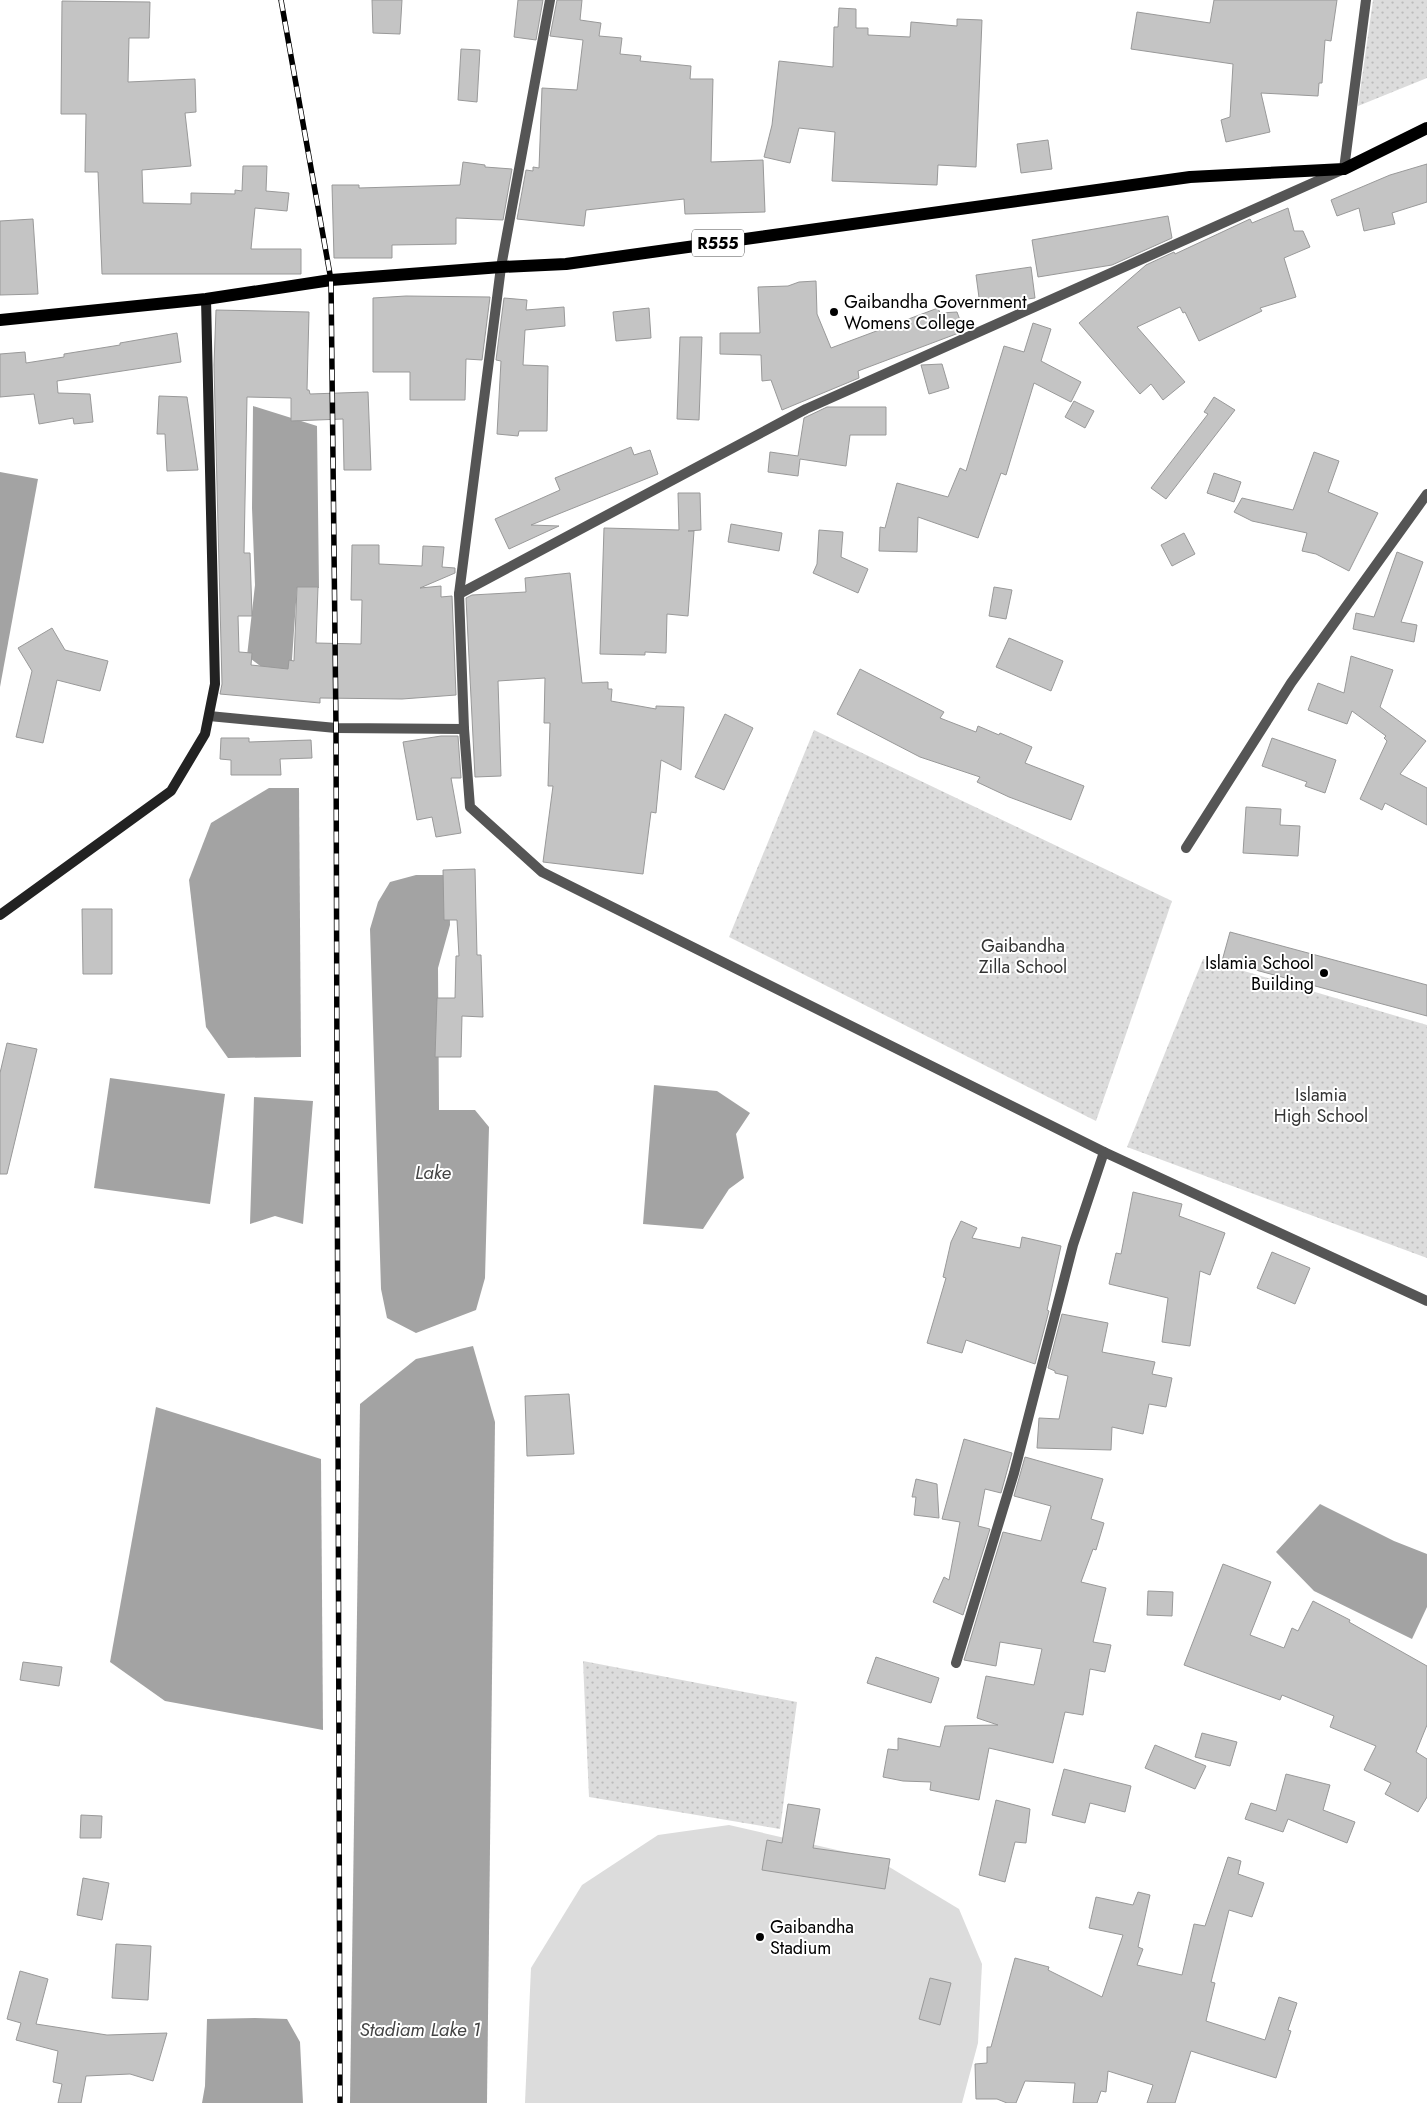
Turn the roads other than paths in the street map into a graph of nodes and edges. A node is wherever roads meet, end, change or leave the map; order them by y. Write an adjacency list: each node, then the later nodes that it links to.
1 (550, 0): 5 (street)
2 (1366, 0): 4 (street)
3 (1427, 128): 4 (main road, R555)
4 (1344, 169): 5 (main road, R555); 9 (street)
5 (501, 267): 6 (main road, R555); 9 (street)
6 (206, 299): 7 (main road, R555); 10 (main road)
7 (0, 320)
8 (1427, 494): 12 (street)
9 (459, 594): 11 (street)
10 (209, 716): 11 (street); 13 (main road)
11 (464, 729): 14 (street)
12 (1186, 848)
13 (0, 915)
14 (1104, 1152): 15 (street); 16 (street)
15 (1427, 1301)
16 (956, 1664)

